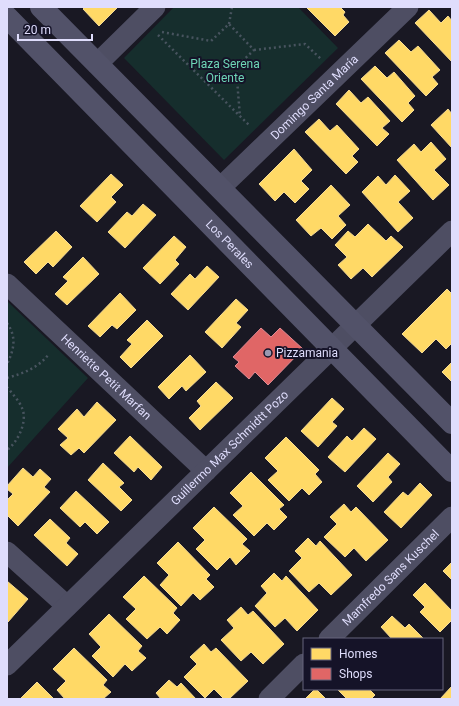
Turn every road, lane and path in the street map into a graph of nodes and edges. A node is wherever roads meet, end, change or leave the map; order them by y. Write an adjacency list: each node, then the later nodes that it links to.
1 (41, 7): 8 (main road)
2 (155, 7): 8 (street)
3 (232, 7): 6 (path)
4 (408, 7): 9 (street, Domingo Santa María)
5 (7, 18): 18 (main road, Los Perales)
6 (229, 24): 7 (path); 10 (path)
7 (254, 50): 9 (path); 10 (path)
8 (97, 64): 12 (main road)
9 (338, 75): 11 (street, Domingo Santa María)
10 (240, 117): 11 (path)
11 (267, 144): 12 (street, Domingo Santa María)
12 (220, 188): 16 (main road)
13 (452, 231): 16 (street, Guillermo Max Schmidtt Pozo)
14 (7, 284): 17 (street, Henriette Petit Marfan)
15 (7, 323): 19 (path)
16 (355, 325): 18 (street, Guillermo Max Schmidtt Pozo); 22 (main road)
17 (63, 336): 20 (path); 24 (street, Henriette Petit Marfan)
18 (331, 348): 24 (street, Guillermo Max Schmidtt Pozo); 25 (main road, Los Perales)
19 (7, 364)
20 (7, 378)
21 (7, 387): 23 (path)
22 (452, 423)
23 (7, 450)
24 (206, 470): 28 (street, Guillermo Max Schmidtt Pozo)
25 (452, 471)
26 (452, 517): 29 (street, Mamfredo Sans Kuschel)
27 (7, 552): 28 (street)
28 (67, 606): 30 (street, Guillermo Max Schmidtt Pozo)
29 (331, 638)
30 (7, 665)
31 (303, 665): 32 (street)
32 (269, 699)

